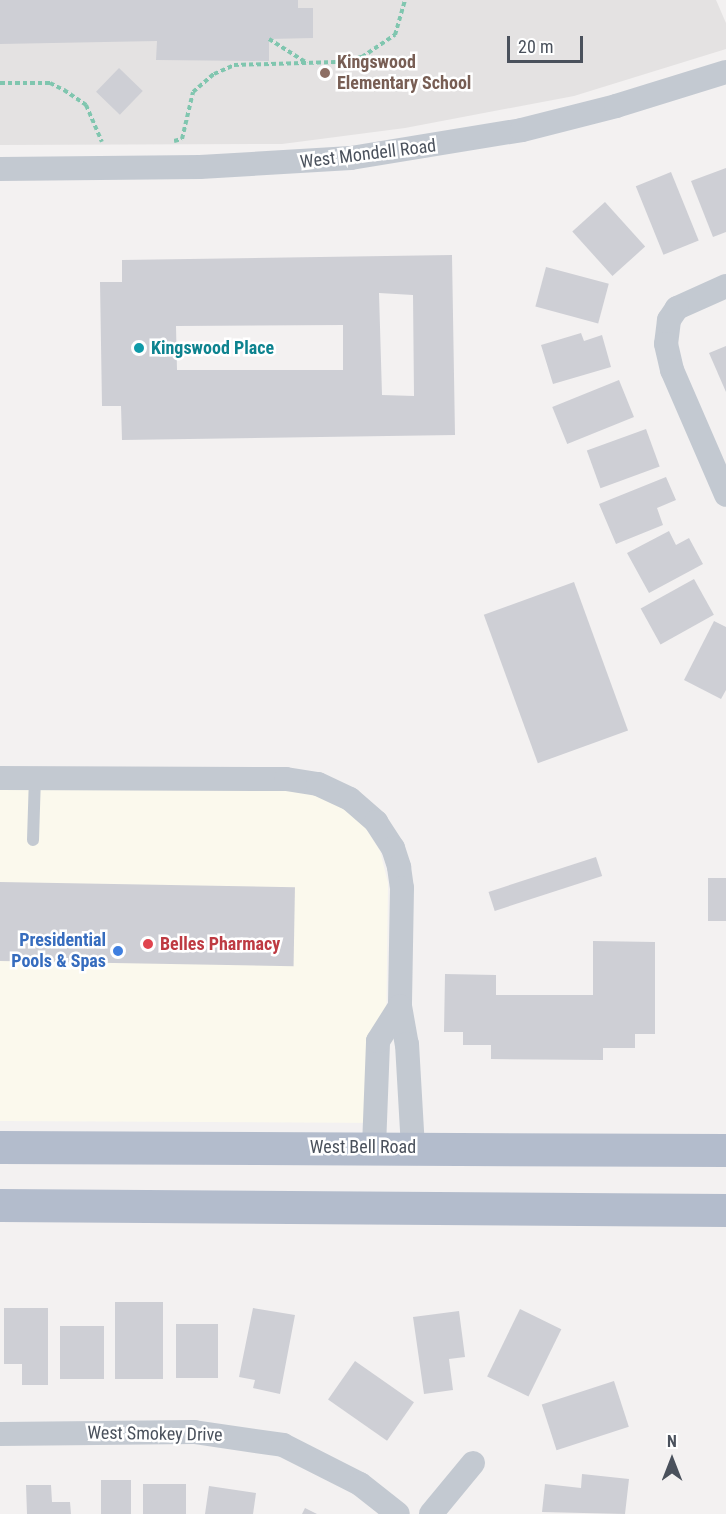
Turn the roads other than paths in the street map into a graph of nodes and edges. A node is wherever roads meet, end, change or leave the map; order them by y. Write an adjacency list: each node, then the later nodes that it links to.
1 (726, 72): 2 (street, West Mondell Road)
2 (0, 169)
3 (726, 286): 4 (street)
4 (726, 495)
5 (0, 778): 6 (street)
6 (35, 778): 7 (lane); 8 (street)
7 (33, 840)
8 (400, 1006): 10 (street); 11 (street)
9 (0, 1147): 10 (main road, West Bell Road)
10 (375, 1147): 11 (main road, West Bell Road)
11 (413, 1147): 12 (main road, West Bell Road)
12 (726, 1150)
13 (0, 1205): 14 (main road)
14 (726, 1210)
15 (0, 1434): 17 (street, West Smokey Drive)
16 (473, 1463): 18 (street)
17 (398, 1514)
18 (431, 1514)

